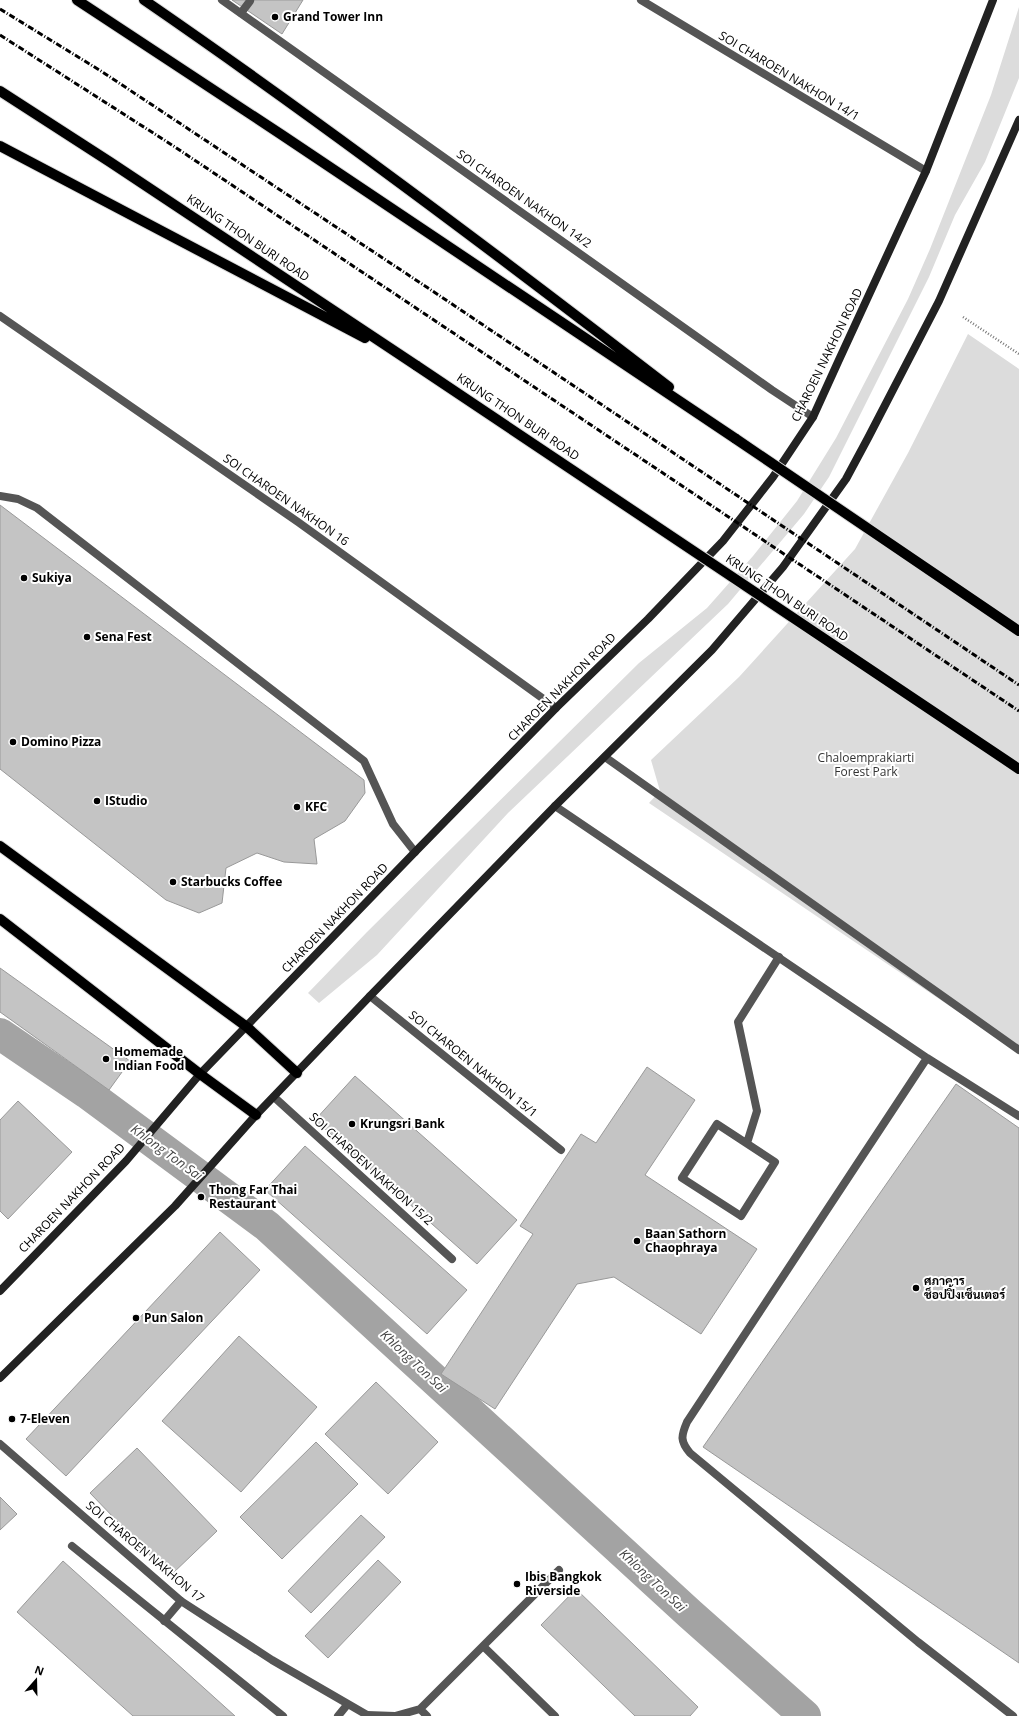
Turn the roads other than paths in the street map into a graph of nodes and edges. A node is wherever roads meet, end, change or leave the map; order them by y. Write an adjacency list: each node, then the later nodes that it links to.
1 (77, 0): 15 (main road)
2 (144, 0): 15 (main road)
3 (222, 0): 7 (street, SOI CHAROEN NAKHON 14/2)
4 (250, 0): 7 (street)
5 (641, 0): 11 (street, SOI CHAROEN NAKHON 14/1)
6 (993, 0): 11 (main road, CHAROEN NAKHON ROAD)
7 (241, 13): 14 (street, SOI CHAROEN NAKHON 14/2)
8 (0, 91): 13 (main road, KRUNG THON BURI ROAD)
9 (1019, 120): 19 (main road)
10 (0, 146): 13 (main road)
11 (926, 171): 14 (main road, CHAROEN NAKHON ROAD)
12 (0, 316): 18 (street, SOI CHAROEN NAKHON 16)
13 (417, 366): 20 (main road, KRUNG THON BURI ROAD, bridge)
14 (813, 417): 18 (main road, CHAROEN NAKHON ROAD)
15 (736, 439): 17 (main road, bridge)
16 (0, 496): 23 (street)
17 (1019, 631)
18 (556, 708): 23 (main road, CHAROEN NAKHON ROAD)
19 (605, 756): 21 (main road); 28 (street)
20 (1019, 769)
21 (555, 806): 25 (street); 26 (main road)
22 (0, 846): 27 (main road)
23 (415, 852): 27 (main road, CHAROEN NAKHON ROAD)
24 (0, 919): 31 (main road)
25 (779, 957): 29 (street); 35 (street)
26 (370, 996): 30 (main road); 36 (street, SOI CHAROEN NAKHON 15/1)
27 (246, 1027): 30 (main road); 31 (main road, CHAROEN NAKHON ROAD)
28 (1019, 1050)
29 (927, 1058): 34 (street); 53 (street)
30 (297, 1073): 32 (main road)
31 (200, 1074): 33 (main road); 38 (main road, CHAROEN NAKHON ROAD)
32 (274, 1097): 33 (main road); 37 (street, SOI CHAROEN NAKHON 15/2)
33 (256, 1115): 39 (main road)
34 (1019, 1116)
35 (747, 1143): 35 (street)
36 (561, 1150)
37 (452, 1259)
38 (0, 1291)
39 (0, 1378)
40 (0, 1444): 43 (street, SOI CHAROEN NAKHON 17)
41 (72, 1546): 44 (street)
42 (559, 1570): 45 (street)
43 (181, 1601): 44 (street); 46 (street, SOI CHAROEN NAKHON 17)
44 (164, 1621): 49 (street)
45 (483, 1646): 47 (street); 52 (street)
46 (347, 1705): 48 (street, SOI CHAROEN NAKHON 17); 50 (street)
47 (420, 1709): 48 (street); 51 (street)
48 (367, 1715)
49 (283, 1716)
50 (338, 1716)
51 (427, 1716)
52 (554, 1716)
53 (1013, 1716)

